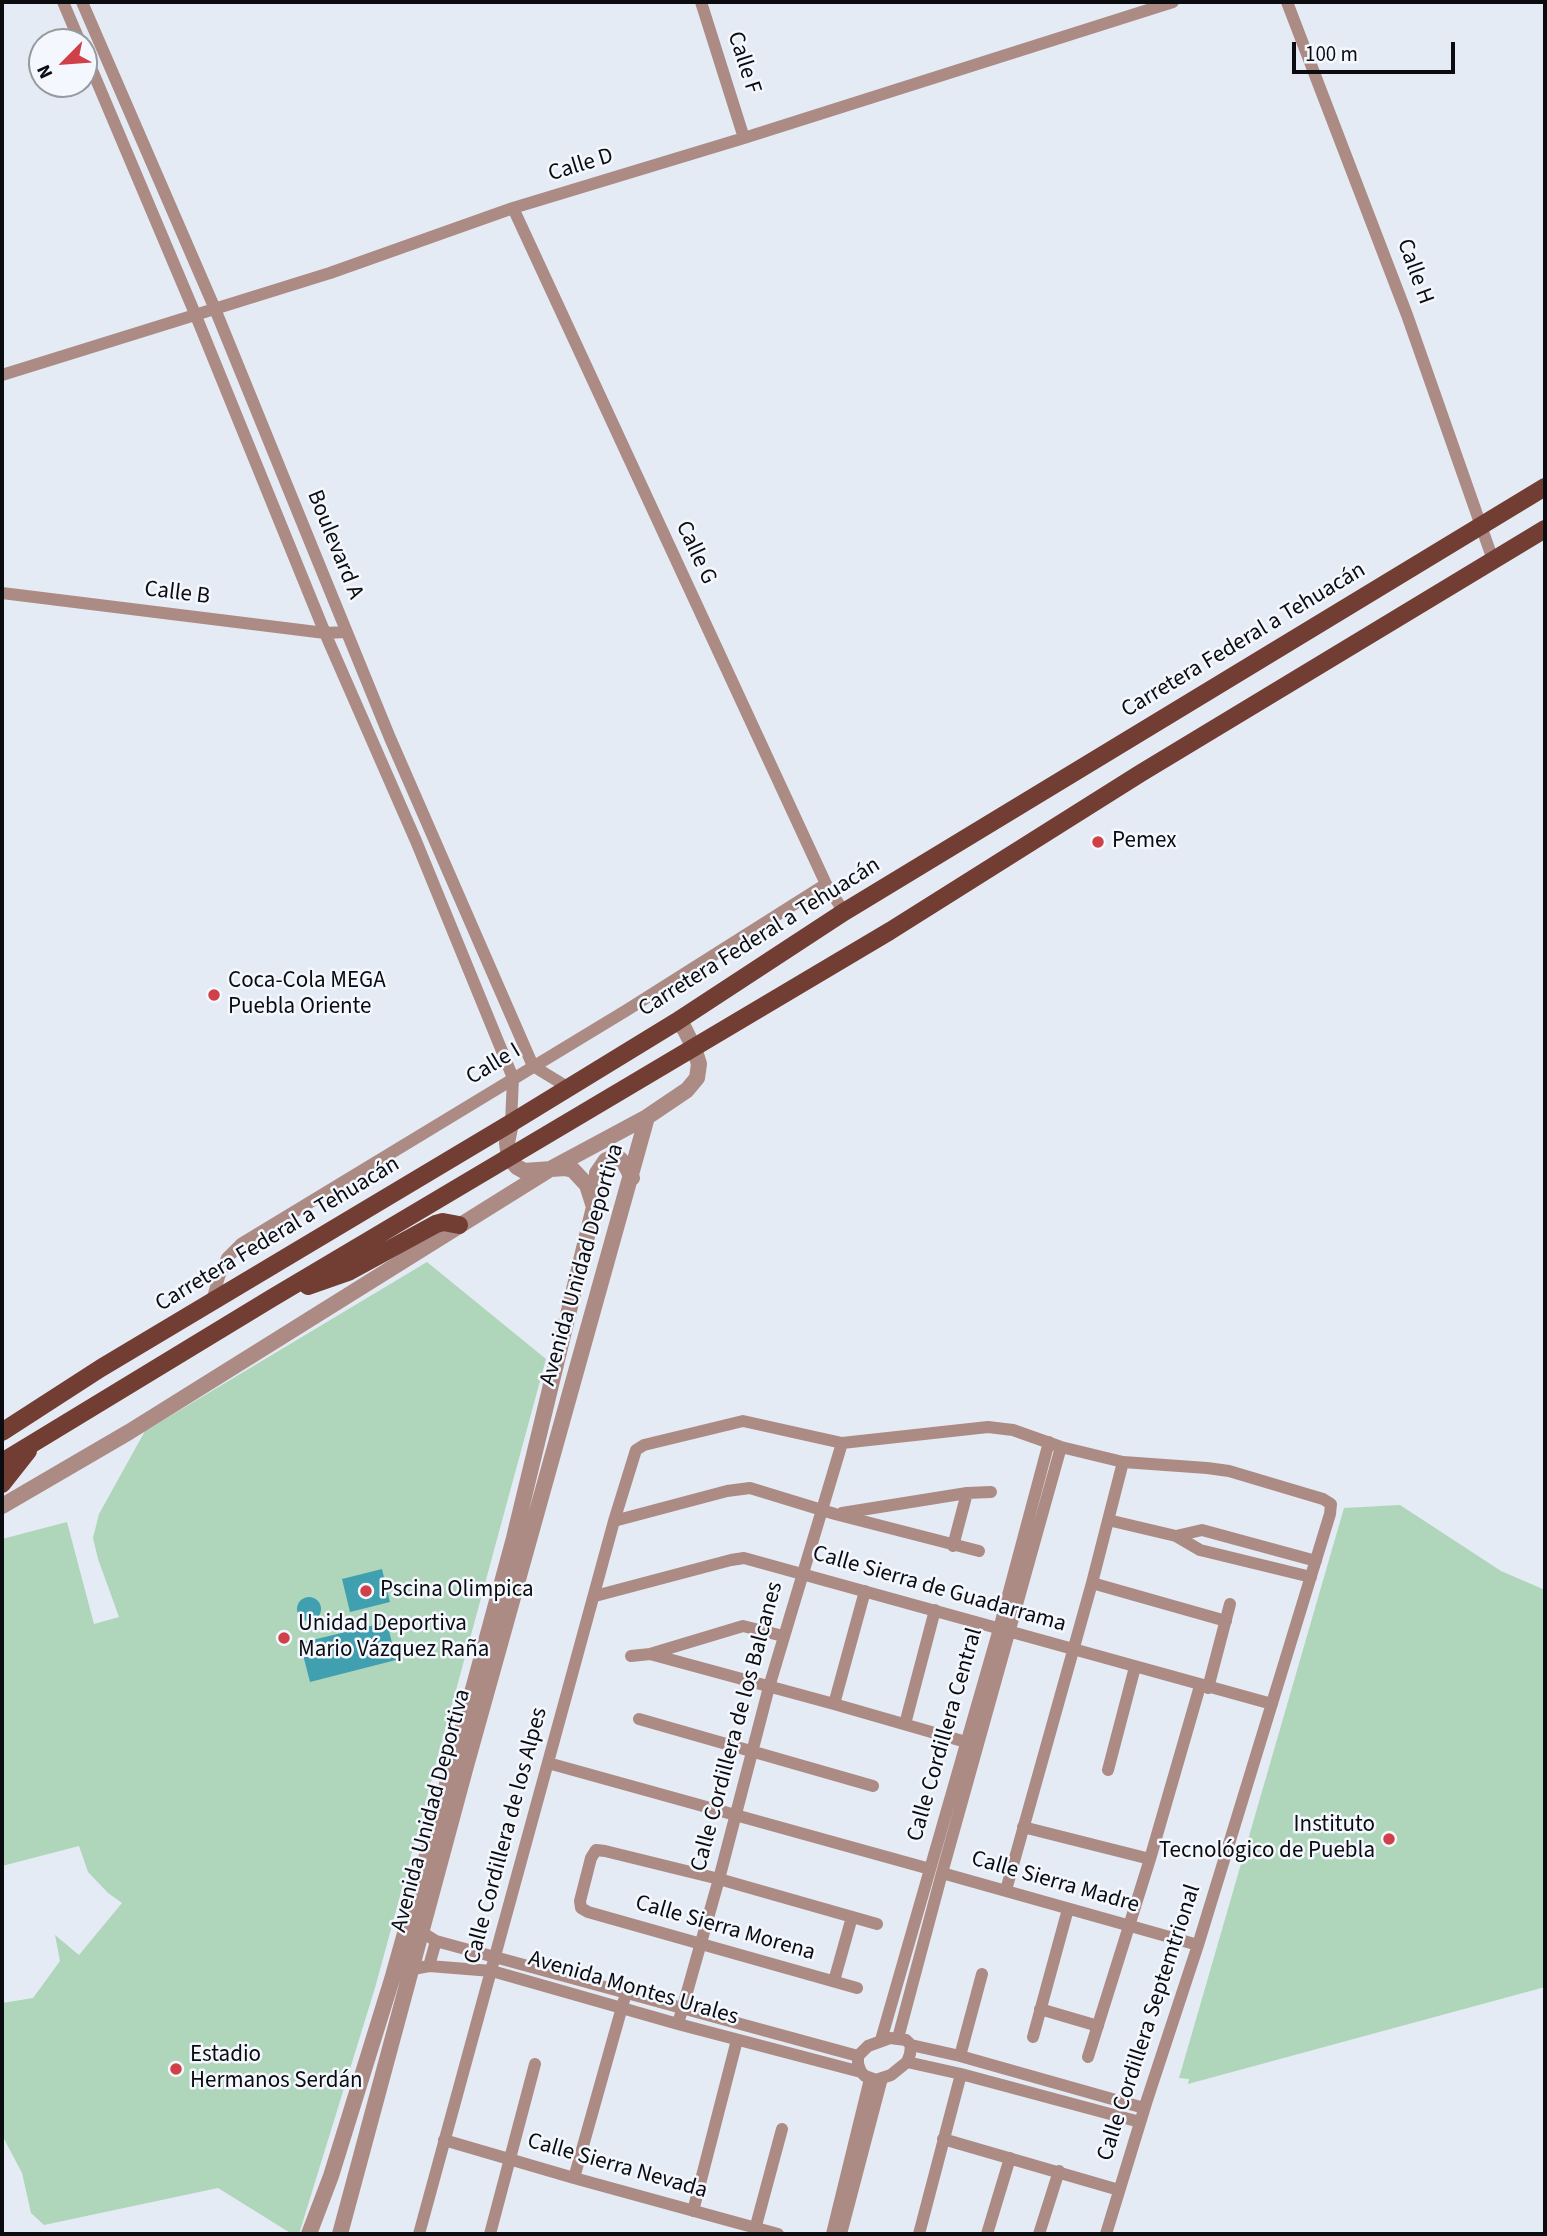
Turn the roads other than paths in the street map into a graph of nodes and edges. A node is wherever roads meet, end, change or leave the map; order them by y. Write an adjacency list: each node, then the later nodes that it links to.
1 (63, 2): 6 (street)
2 (82, 2): 9 (street, Boulevard A)
3 (701, 2): 8 (street, Calle F)
4 (1174, 2): 8 (street, Calle D)
5 (1287, 2): 16 (street, Calle H)
6 (74, 28)
7 (98, 85): 10 (street, Boulevard A)
8 (744, 138): 11 (street, Calle D)
9 (160, 183): 10 (street); 12 (street, Boulevard A)
10 (142, 190): 13 (street, Boulevard A)
11 (513, 208): 12 (street, Calle D); 24 (street, Calle G)
12 (215, 309): 13 (street, Calle D); 20 (street, Boulevard A)
13 (196, 316): 14 (street, Calle D); 21 (street, Boulevard A)
14 (2, 375)
15 (1545, 487): 16 (main road, Carretera Federal a Tehuacán)
16 (1480, 526): 18 (street, Calle H); 25 (main road, Carretera Federal a Tehuacán)
17 (1545, 529): 18 (main road)
18 (1493, 560): 27 (main road)
19 (2, 593): 21 (street, Calle B)
20 (346, 632): 21 (street, Calle B); 22 (street, Boulevard A)
21 (325, 633): 23 (street, Boulevard A)
22 (445, 860): 23 (street); 28 (street, Boulevard A)
23 (426, 867): 29 (street, Boulevard A)
24 (825, 884): 25 (street, Calle G); 28 (street, Calle I)
25 (844, 912): 26 (main road, Carretera Federal a Tehuacán)
26 (676, 1022): 27 (street); 30 (main road, Carretera Federal a Tehuacán)
27 (694, 1048): 31 (street, Avenida Unidad Deportiva); 33 (main road)
28 (533, 1066): 29 (street, Calle I); 30 (street)
29 (513, 1078): 32 (street, Boulevard A); 39 (street, Calle I)
30 (569, 1088): 32 (main road, Carretera Federal a Tehuacán)
31 (647, 1117): 34 (street, Avenida Unidad Deportiva); 35 (street, Avenida Unidad Deportiva)
32 (511, 1124): 33 (street); 39 (main road, Carretera Federal a Tehuacán)
33 (509, 1158): 34 (street, Avenida Unidad Deportiva); 38 (main road)
34 (552, 1168): 36 (street, Avenida Unidad Deportiva); 37 (street, Avenida Unidad Deportiva)
35 (632, 1178): 36 (street); 55 (street, Avenida Unidad Deportiva)
36 (594, 1208): 55 (street, Avenida Unidad Deportiva)
37 (459, 1225): 38 (main road); 49 (street, Avenida Unidad Deportiva)
38 (272, 1298): 41 (main road)
39 (211, 1304): 40 (main road, Carretera Federal a Tehuacán)
40 (2, 1432)
41 (36, 1441): 44 (main road); 46 (main road)
42 (842, 1443): 43 (street); 50 (street, Calle Cordillera de los Balcanes); 53 (street, Calle Cordillera de los Alpes)
43 (1055, 1444): 45 (street); 68 (street, Calle Cordillera Central)
44 (2, 1462)
45 (1123, 1462): 52 (street); 58 (street, Calle Cordillera Septemtrional)
46 (2, 1483)
47 (991, 1492): 48 (street)
48 (967, 1493): 51 (street); 56 (street)
49 (2, 1506)
50 (821, 1510): 51 (street); 53 (street); 59 (street, Calle Cordillera de los Balcanes)
51 (835, 1514): 56 (street)
52 (1108, 1520): 54 (street); 61 (street)
53 (614, 1521): 63 (street, Calle Cordillera de los Alpes)
54 (1176, 1536): 58 (street); 60 (street)
55 (521, 1540): 66 (street, Avenida Unidad Deportiva)
56 (953, 1546): 57 (street)
57 (979, 1551)
58 (1316, 1560): 60 (street, Calle Cordillera Septemtrional)
59 (802, 1573): 62 (street, Calle Sierra de Guadarrama); 63 (street, Calle Sierra de Guadarrama); 69 (street, Calle Cordillera de los Balcanes)
60 (1311, 1577): 77 (street, Calle Cordillera Septemtrional)
61 (1092, 1583): 67 (street); 70 (street)
62 (865, 1591): 65 (street, Calle Sierra de Guadarrama); 76 (street)
63 (595, 1596): 82 (street, Calle Cordillera de los Alpes)
64 (1230, 1604): 67 (street)
65 (935, 1610): 68 (street, Calle Sierra de Guadarrama); 79 (street)
66 (500, 1619): 93 (street, Avenida Unidad Deportiva); 96 (street, Avenida Unidad Deportiva)
67 (1226, 1621): 75 (street)
68 (1004, 1630): 70 (street, Calle Sierra de Guadarrama); 80 (street, Calle Cordillera Central); 88 (street, Calle Cordillera Central)
69 (783, 1636): 71 (street); 74 (street, Calle Cordillera de los Balcanes)
70 (1073, 1650): 73 (street, Calle Sierra de Guadarrama); 86 (street)
71 (650, 1654): 72 (street); 74 (street)
72 (631, 1656)
73 (1135, 1667): 75 (street, Calle Sierra de Guadarrama); 83 (street)
74 (768, 1687): 76 (street); 81 (street, Calle Cordillera de los Balcanes)
75 (1204, 1687): 77 (street, Calle Sierra de Guadarrama); 87 (street)
76 (834, 1704): 79 (street)
77 (1272, 1704): 98 (street, Calle Cordillera Septemtrional)
78 (639, 1719): 81 (street)
79 (905, 1724): 80 (street)
80 (966, 1742): 88 (street, Calle Cordillera Central)
81 (751, 1752): 84 (street); 85 (street, Calle Cordillera de los Balcanes)
82 (548, 1763): 85 (street, Calle Sierra Madre); 99 (street, Calle Cordillera de los Alpes)
83 (1108, 1770)
84 (873, 1786)
85 (734, 1814): 88 (street, Calle Sierra Madre); 89 (street, Calle Cordillera de los Balcanes)
86 (1023, 1827): 87 (street); 90 (street)
87 (1150, 1859): 95 (street)
88 (936, 1871): 90 (street, Calle Sierra Madre); 114 (street, Calle Cordillera Central); 116 (street, Calle Cordillera Central)
89 (719, 1879): 92 (street); 97 (street, Calle Cordillera de los Balcanes); 97 (street, Calle Sierra Morena)
90 (1006, 1890): 91 (street, Calle Sierra Madre)
91 (1068, 1909): 95 (street, Calle Sierra Madre); 110 (street)
92 (852, 1917): 94 (street); 105 (street)
93 (408, 1920): 96 (street, Avenida Montes Urales); 104 (street, Avenida Unidad Deportiva)
94 (877, 1924)
95 (1130, 1927): 98 (street, Calle Sierra Madre); 112 (street)
96 (429, 1937): 99 (street, Avenida Montes Urales); 100 (street); 101 (street, Avenida Unidad Deportiva)
97 (701, 1944): 105 (street, Calle Sierra Morena); 109 (street, Calle Cordillera de los Balcanes)
98 (1198, 1945): 127 (street, Calle Cordillera Septemtrional)
99 (495, 1958): 102 (street, Calle Cordillera de los Alpes); 107 (street, Avenida Montes Urales)
100 (429, 1966): 101 (street, Avenida Montes Urales); 102 (street, Avenida Montes Urales)
101 (412, 1969): 104 (street, Avenida Montes Urales); 140 (street, Avenida Unidad Deportiva)
102 (492, 1971): 108 (street, Avenida Montes Urales); 131 (street, Calle Cordillera de los Alpes)
103 (982, 1974): 119 (street)
104 (393, 1976): 139 (street, Avenida Unidad Deportiva)
105 (834, 1981): 106 (street, Calle Sierra Morena)
106 (857, 1988)
107 (625, 1993): 108 (street); 109 (street, Avenida Montes Urales)
108 (621, 2008): 111 (street, Avenida Montes Urales); 135 (street)
109 (683, 2008): 111 (street, Calle Cordillera de los Balcanes); 118 (street, Avenida Montes Urales)
110 (1040, 2010): 112 (street); 113 (street)
111 (678, 2024): 115 (street, Avenida Montes Urales)
112 (1098, 2026): 120 (street)
113 (1033, 2037)
114 (898, 2038): 116 (street); 117 (street)
115 (737, 2039): 124 (street, Avenida Montes Urales); 137 (street)
116 (881, 2040): 118 (street)
117 (911, 2045): 119 (street); 121 (street)
118 (858, 2056): 124 (street)
119 (960, 2056): 125 (street)
120 (1088, 2057)
121 (907, 2062): 123 (street); 124 (street)
122 (535, 2064): 133 (street)
123 (961, 2074): 126 (street); 130 (street)
124 (871, 2076): 144 (street); 145 (street)
125 (1071, 2088): 126 (street); 127 (street)
126 (1069, 2103): 128 (street)
127 (1144, 2108): 128 (street, Calle Cordillera Septemtrional)
128 (1140, 2122): 136 (street, Calle Cordillera Septemtrional)
129 (782, 2129): 138 (street)
130 (943, 2139): 132 (street); 146 (street)
131 (444, 2140): 133 (street, Calle Sierra Nevada); 141 (street, Calle Cordillera de los Alpes)
132 (1010, 2158): 134 (street); 147 (street)
133 (510, 2160): 135 (street, Calle Sierra Nevada); 142 (street)
134 (1059, 2171): 136 (street); 148 (street)
135 (574, 2178): 137 (street, Calle Sierra Nevada)
136 (1119, 2190): 149 (street, Calle Cordillera Septemtrional)
137 (693, 2211): 138 (street, Calle Sierra Nevada)
138 (754, 2231): 143 (street, Calle Sierra Nevada)
139 (309, 2234)
140 (340, 2234)
141 (419, 2234)
142 (490, 2234)
143 (778, 2234)
144 (832, 2234)
145 (841, 2234)
146 (919, 2234)
147 (987, 2234)
148 (1039, 2234)
149 (1106, 2234)

